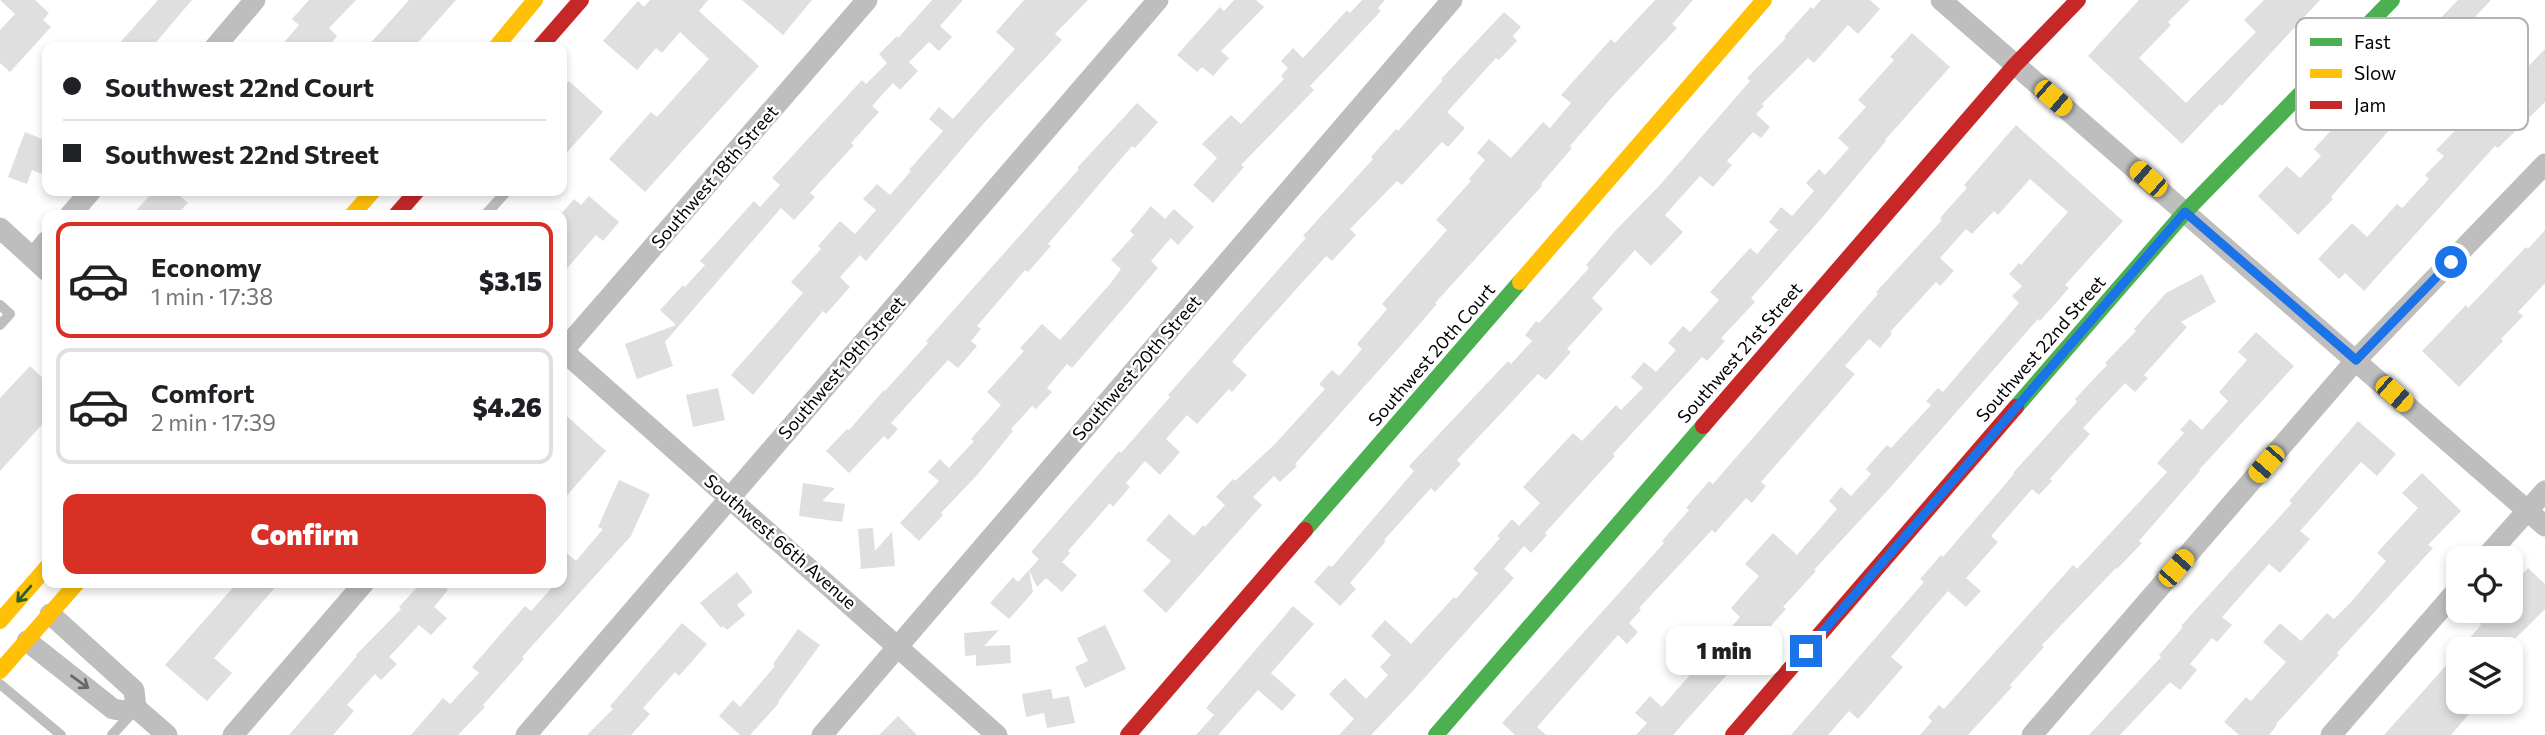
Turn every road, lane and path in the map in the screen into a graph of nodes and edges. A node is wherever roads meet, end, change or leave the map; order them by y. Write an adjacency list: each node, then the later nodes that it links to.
1 (256, 0): 14 (street)
2 (535, 0): 13 (street)
3 (565, 0): 17 (street)
4 (581, 0): 18 (street)
5 (867, 0): 33 (street, Southwest 18th Street)
6 (1158, 0): 37 (street, Southwest 19th Street)
7 (1452, 0): 48 (street, Southwest 20th Street)
8 (1764, 0): 59 (street, Southwest 20th Court)
9 (1941, 0): 19 (street)
10 (2078, 0): 19 (street, Southwest 21st Street)
11 (2392, 0): 12 (street, Southwest 22nd Street)
12 (2374, 18)
13 (514, 24): 15 (street); 16 (street)
14 (219, 42)
15 (500, 42)
16 (512, 42)
17 (543, 42)
18 (544, 42)
19 (2015, 65): 28 (street); 60 (street, Southwest 21st Street)
20 (2296, 98): 28 (street, Southwest 22nd Street)
21 (2545, 164): 35 (street)
22 (87, 196): 25 (street)
23 (369, 196): 26 (street)
24 (502, 196): 27 (lane)
25 (74, 210)
26 (356, 210)
27 (490, 210)
28 (2185, 212): 35 (street); 61 (street, Southwest 22nd Street)
29 (0, 228): 30 (street)
30 (40, 264)
31 (0, 305): 32 (lane)
32 (0, 325)
33 (567, 345)
34 (567, 355): 37 (street, Southwest 66th Avenue)
35 (2356, 360): 38 (street); 62 (street)
36 (2545, 491): 38 (street)
37 (731, 498): 48 (street, Southwest 66th Avenue); 56 (street, Southwest 19th Street)
38 (2527, 510): 39 (street); 40 (street)
39 (2545, 526)
40 (2496, 546)
41 (42, 572): 46 (street, one-way to 46)
42 (73, 588): 45 (street)
43 (360, 588): 55 (street)
44 (2446, 603): 63 (street)
45 (50, 614): 47 (street); 51 (street)
46 (0, 621)
47 (27, 641): 49 (street); 51 (street, one-way to 51)
48 (898, 647): 57 (street, Southwest 20th Street); 58 (street, Southwest 66th Avenue)
49 (0, 671)
50 (0, 684): 52 (lane)
51 (136, 708): 53 (lane); 54 (street)
52 (61, 735)
53 (112, 735)
54 (167, 735)
55 (233, 735)
56 (526, 735)
57 (821, 735)
58 (997, 735)
59 (1128, 735)
60 (1436, 735)
61 (1733, 735)
62 (2032, 735)
63 (2331, 735)

